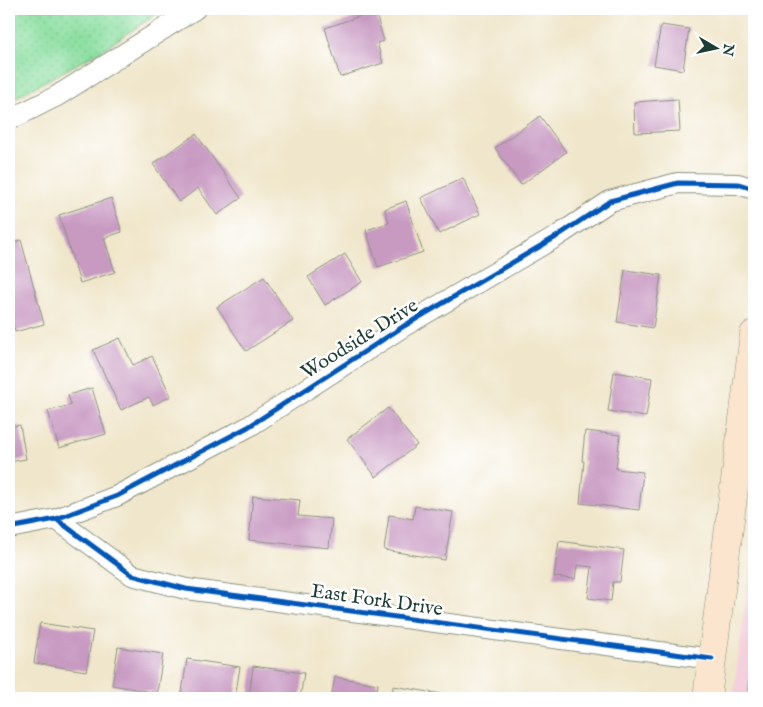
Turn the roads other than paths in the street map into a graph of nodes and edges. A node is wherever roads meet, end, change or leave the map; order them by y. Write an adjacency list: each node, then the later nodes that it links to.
1 (195, 9): 2 (street)
2 (9, 120)
3 (754, 189): 5 (street, Woodside Drive)
4 (754, 334): 7 (main road)
5 (56, 518): 6 (street, Woodside Drive); 7 (street, East Fork Drive)
6 (9, 528)
7 (712, 659): 8 (main road)
8 (706, 698)

